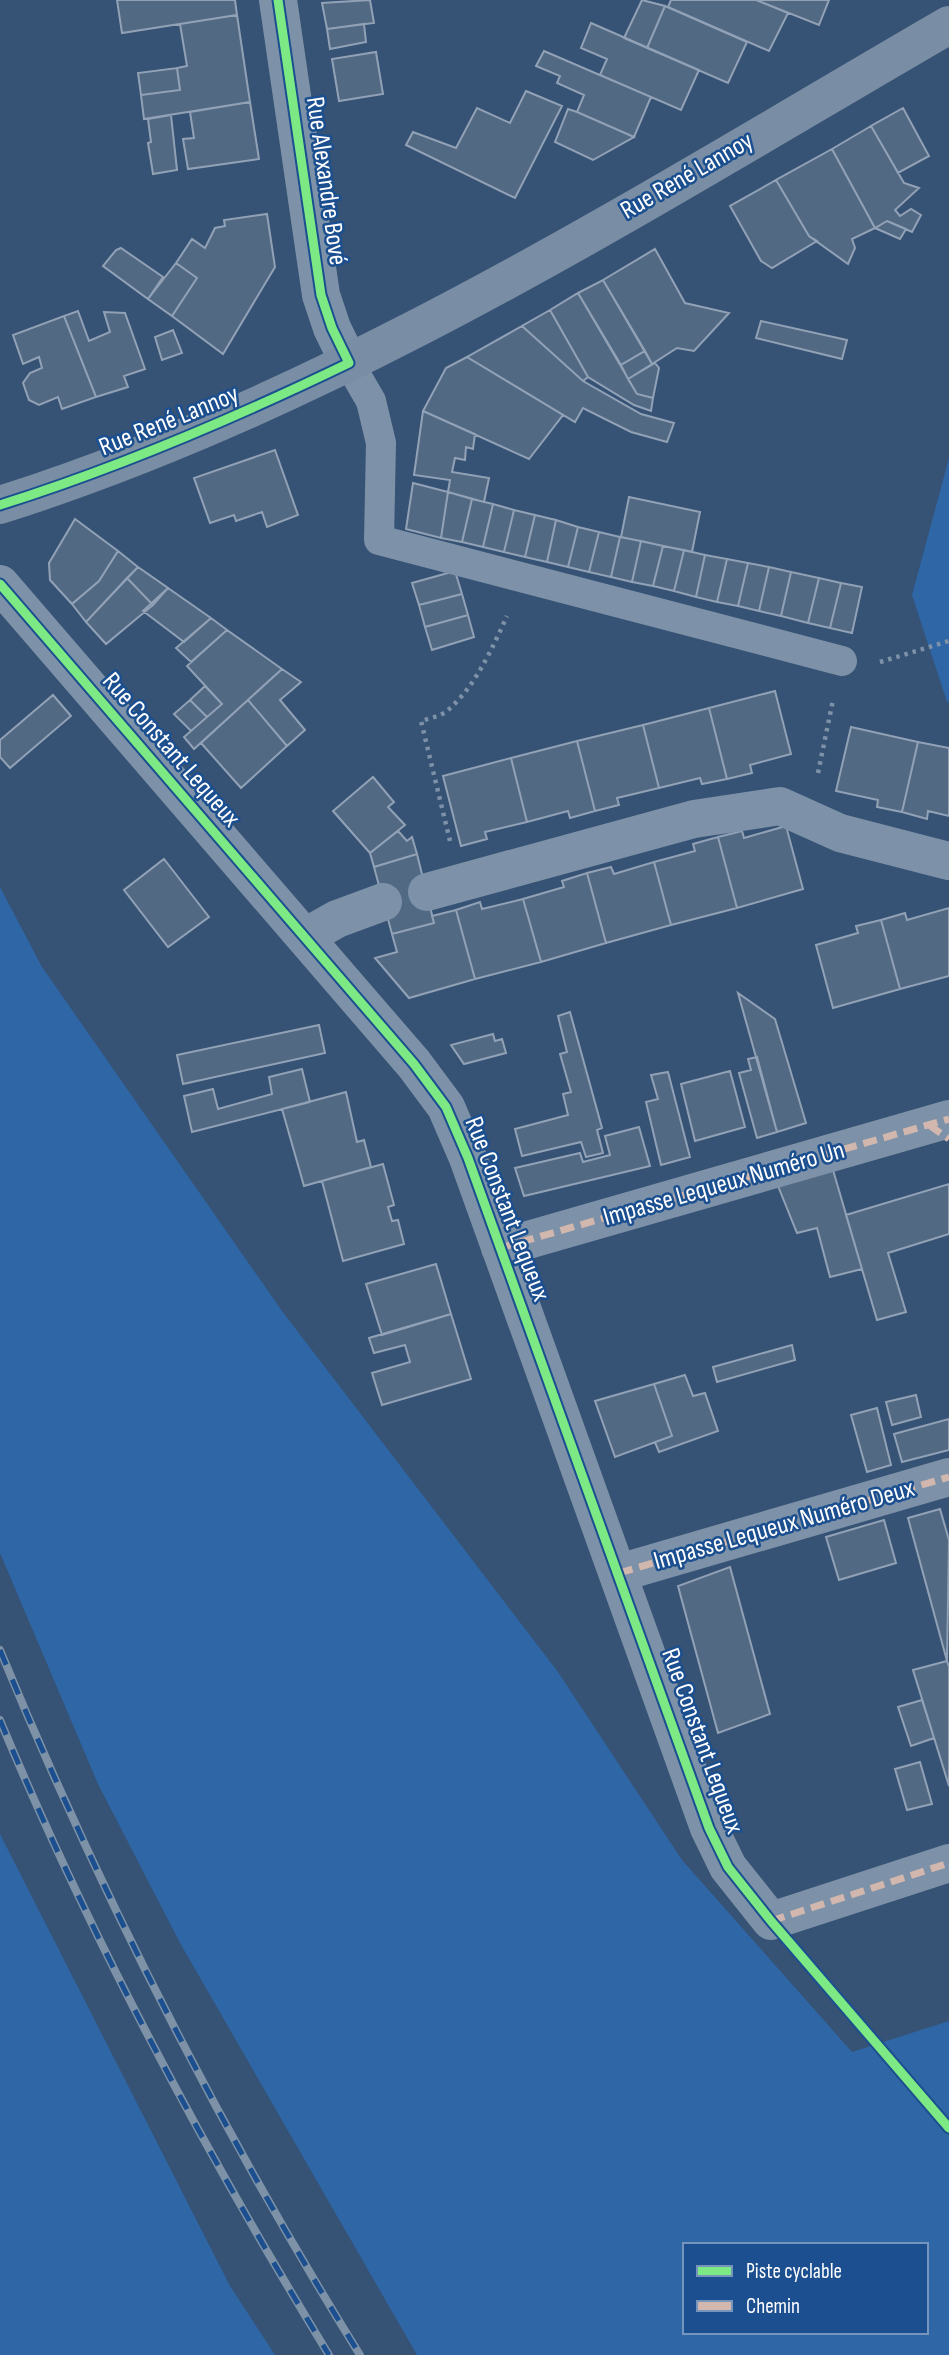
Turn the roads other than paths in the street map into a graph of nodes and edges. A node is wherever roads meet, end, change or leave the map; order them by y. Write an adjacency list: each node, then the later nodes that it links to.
1 (278, 0): 3 (street, Rue Alexandre Bové)
2 (949, 25): 3 (street, Rue René Lannoy)
3 (349, 363): 4 (street, Rue René Lannoy); 6 (lane)
4 (0, 505)
5 (0, 584): 10 (street, Rue Constant Lequeux)
6 (842, 661)
7 (949, 861): 8 (street)
8 (443, 888)
9 (383, 902): 10 (street)
10 (305, 937): 12 (street, Rue Constant Lequeux)
11 (949, 1119): 12 (street, Impasse Lequeux Numéro Un)
12 (500, 1248): 14 (street, Rue Constant Lequeux)
13 (949, 1477): 14 (street, Impasse Lequeux Numéro Deux)
14 (619, 1573): 15 (street, Rue Constant Lequeux)
15 (949, 1863)

